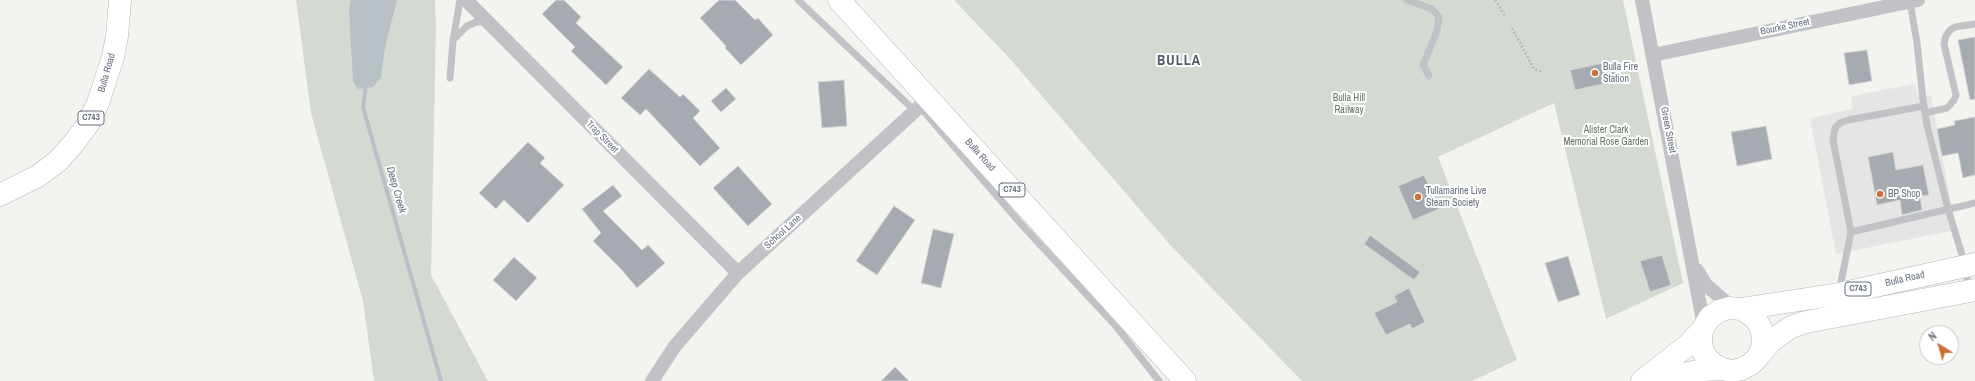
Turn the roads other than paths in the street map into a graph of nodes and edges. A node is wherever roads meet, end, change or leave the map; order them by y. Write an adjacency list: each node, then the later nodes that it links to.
1 (120, 0): 17 (main road, Bulla Road / C743)
2 (460, 0): 11 (lane)
3 (466, 0): 9 (street, Trap Street)
4 (798, 0): 15 (lane)
5 (839, 0): 15 (main road, Bulla Road / C743)
6 (1407, 0): 13 (lane)
7 (1642, 0): 12 (street, Green Street)
8 (1914, 1): 12 (street, Bourke Street); 16 (lane)
9 (488, 22): 11 (lane); 23 (street, Trap Street)
10 (1975, 24): 16 (lane)
11 (453, 41): 14 (lane)
12 (1653, 55): 21 (street, Green Street)
13 (1429, 76)
14 (450, 78)
15 (921, 106): 23 (street, School Lane); 30 (lane, Bulla Road); 31 (main road, Bulla Road / C743)
16 (1924, 109): 19 (lane); 20 (lane)
17 (0, 195)
18 (1975, 203): 19 (lane)
19 (1948, 209): 20 (lane); 22 (lane)
20 (1851, 232): 25 (lane)
21 (1693, 261): 26 (street, Green Street); 27 (street, Green Street)
22 (1970, 265): 24 (lane); 25 (main road, Bulla Road / C743)
23 (738, 273): 29 (street, School Lane)
24 (1972, 290): 28 (main road, C743)
25 (1839, 294): 26 (main road, Bulla Road / C743)
26 (1738, 309): 27 (main road, C743); 28 (main road)
27 (1703, 328): 28 (main road); 32 (main road, C743)
28 (1738, 368): 33 (main road)
29 (652, 381)
30 (1159, 381)
31 (1186, 381)
32 (1642, 381)
33 (1664, 381)

